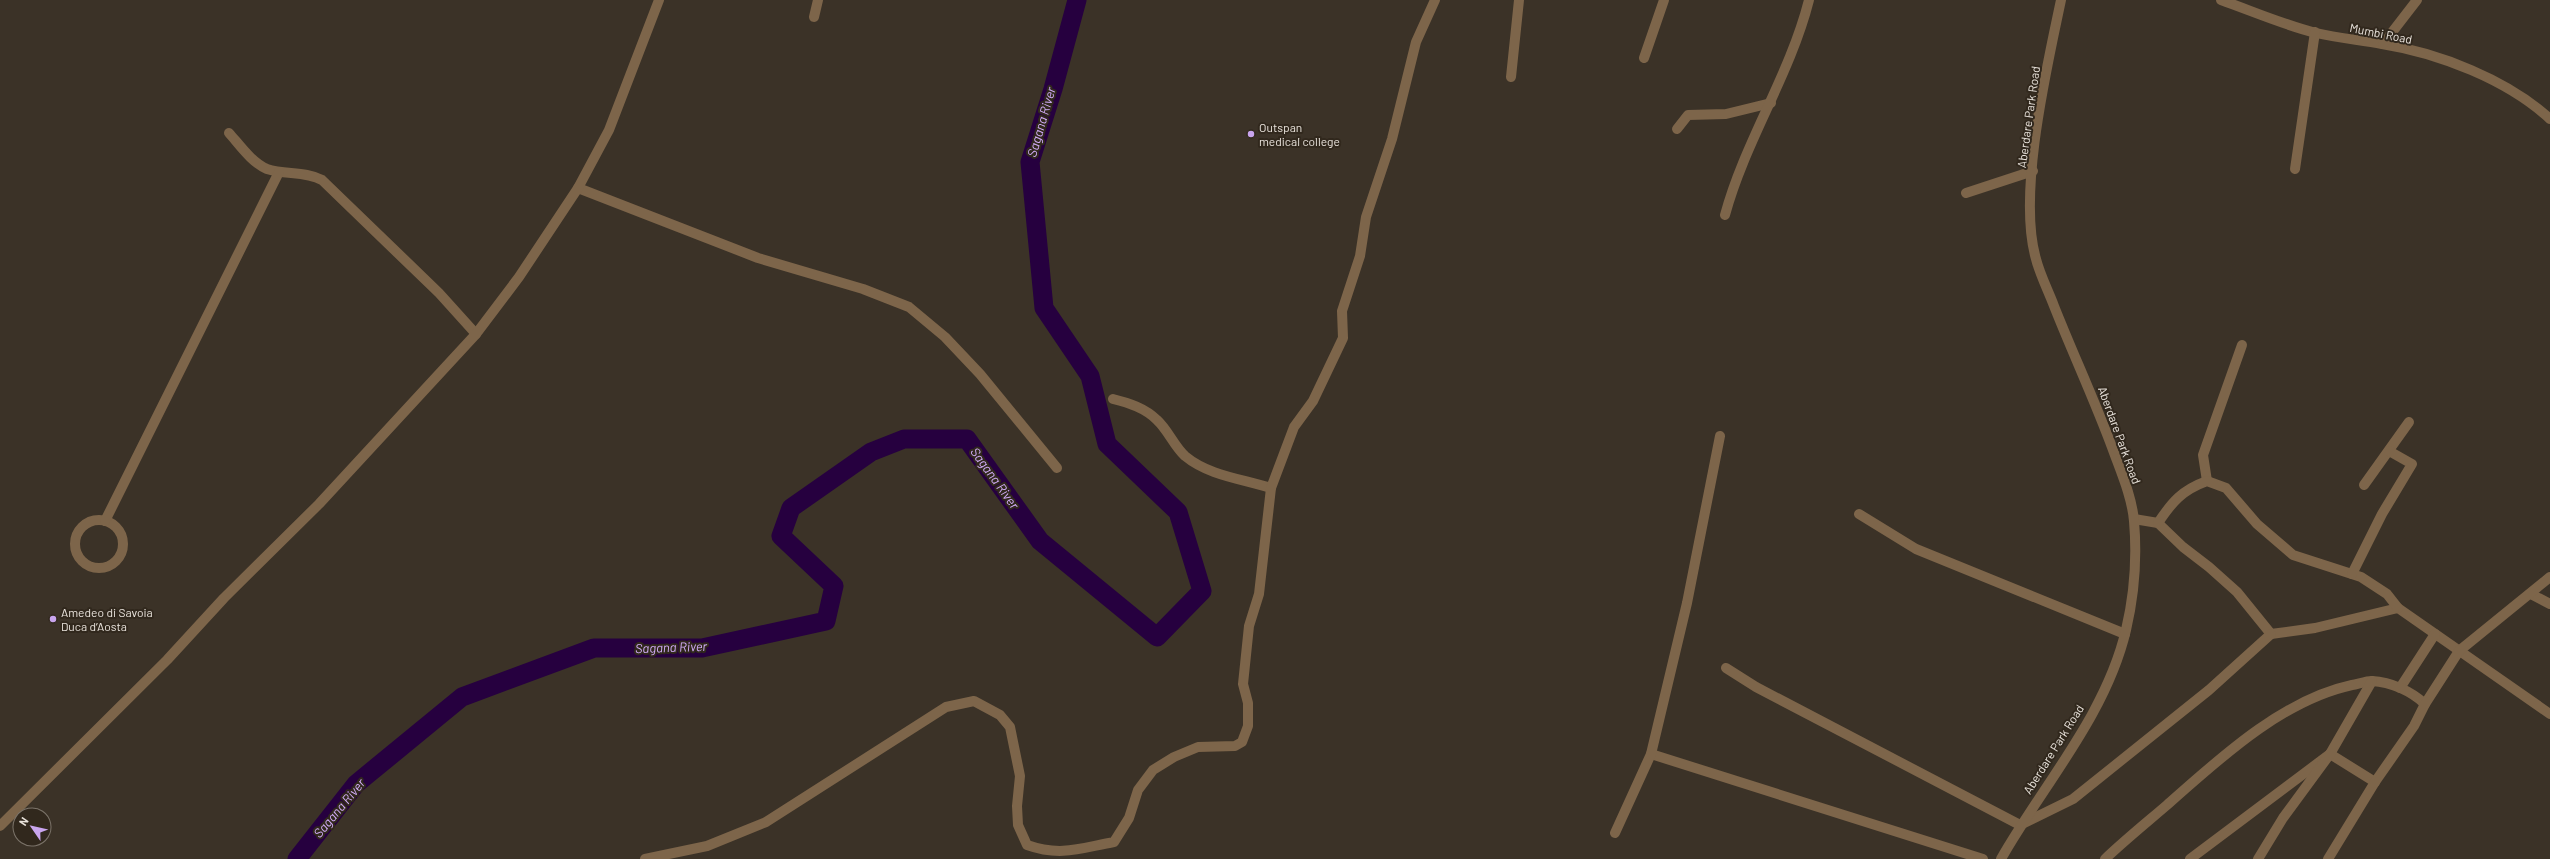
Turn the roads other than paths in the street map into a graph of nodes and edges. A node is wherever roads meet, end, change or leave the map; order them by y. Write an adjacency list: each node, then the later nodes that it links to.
1 (659, 0): 22 (street)
2 (818, 0): 10 (street)
3 (1435, 0): 34 (street)
4 (1519, 0): 14 (street)
5 (1664, 0): 13 (street)
6 (1809, 0): 15 (street)
7 (2061, 0): 20 (street, Aberdare Park Road)
8 (2221, 0): 11 (street, Mumbi Road)
9 (2417, 0): 12 (street)
10 (814, 17)
11 (2315, 32): 12 (street, Mumbi Road); 19 (street)
12 (2383, 44): 16 (street, Mumbi Road)
13 (1644, 58)
14 (1511, 77)
15 (1771, 103): 17 (street); 24 (street)
16 (2550, 119)
17 (1677, 130)
18 (229, 133): 21 (street)
19 (2295, 169)
20 (2032, 171): 23 (street); 36 (street, Aberdare Park Road)
21 (279, 172): 25 (street); 37 (street)
22 (578, 188): 25 (street); 31 (street)
23 (1966, 193)
24 (1725, 215)
25 (476, 334): 57 (street)
26 (2242, 345): 32 (street)
27 (1113, 399): 34 (street)
28 (2409, 422): 30 (street)
29 (1720, 436): 53 (street)
30 (2389, 451): 33 (street); 39 (street)
31 (1056, 468)
32 (2207, 481): 38 (street); 39 (street)
33 (2364, 484)
34 (1271, 488): 59 (street)
35 (1859, 514): 44 (street)
36 (2134, 519): 38 (street); 44 (street, Aberdare Park Road)
37 (105, 521): 37 (street)
38 (2158, 523): 45 (street)
39 (2352, 574): 43 (street)
40 (2550, 578): 41 (street)
41 (2531, 594): 42 (street); 47 (street)
42 (2550, 604)
43 (2398, 608): 45 (street); 46 (street)
44 (2125, 634): 56 (street, Aberdare Park Road)
45 (2271, 634): 56 (street)
46 (2435, 634): 47 (street); 50 (street)
47 (2459, 651): 51 (street); 52 (street)
48 (1726, 668): 56 (street)
49 (2372, 681): 50 (street); 54 (street); 62 (street)
50 (2400, 688): 51 (street)
51 (2424, 704): 55 (street)
52 (2550, 714)
53 (1651, 754): 58 (street); 60 (street)
54 (2330, 754): 55 (street); 63 (street); 64 (street)
55 (2375, 782): 65 (street)
56 (2020, 825): 61 (street, Aberdare Park Road)
57 (0, 826)
58 (1615, 833)
59 (645, 859)
60 (1983, 859)
61 (2001, 859)
62 (2105, 859)
63 (2190, 859)
64 (2258, 859)
65 (2328, 859)

